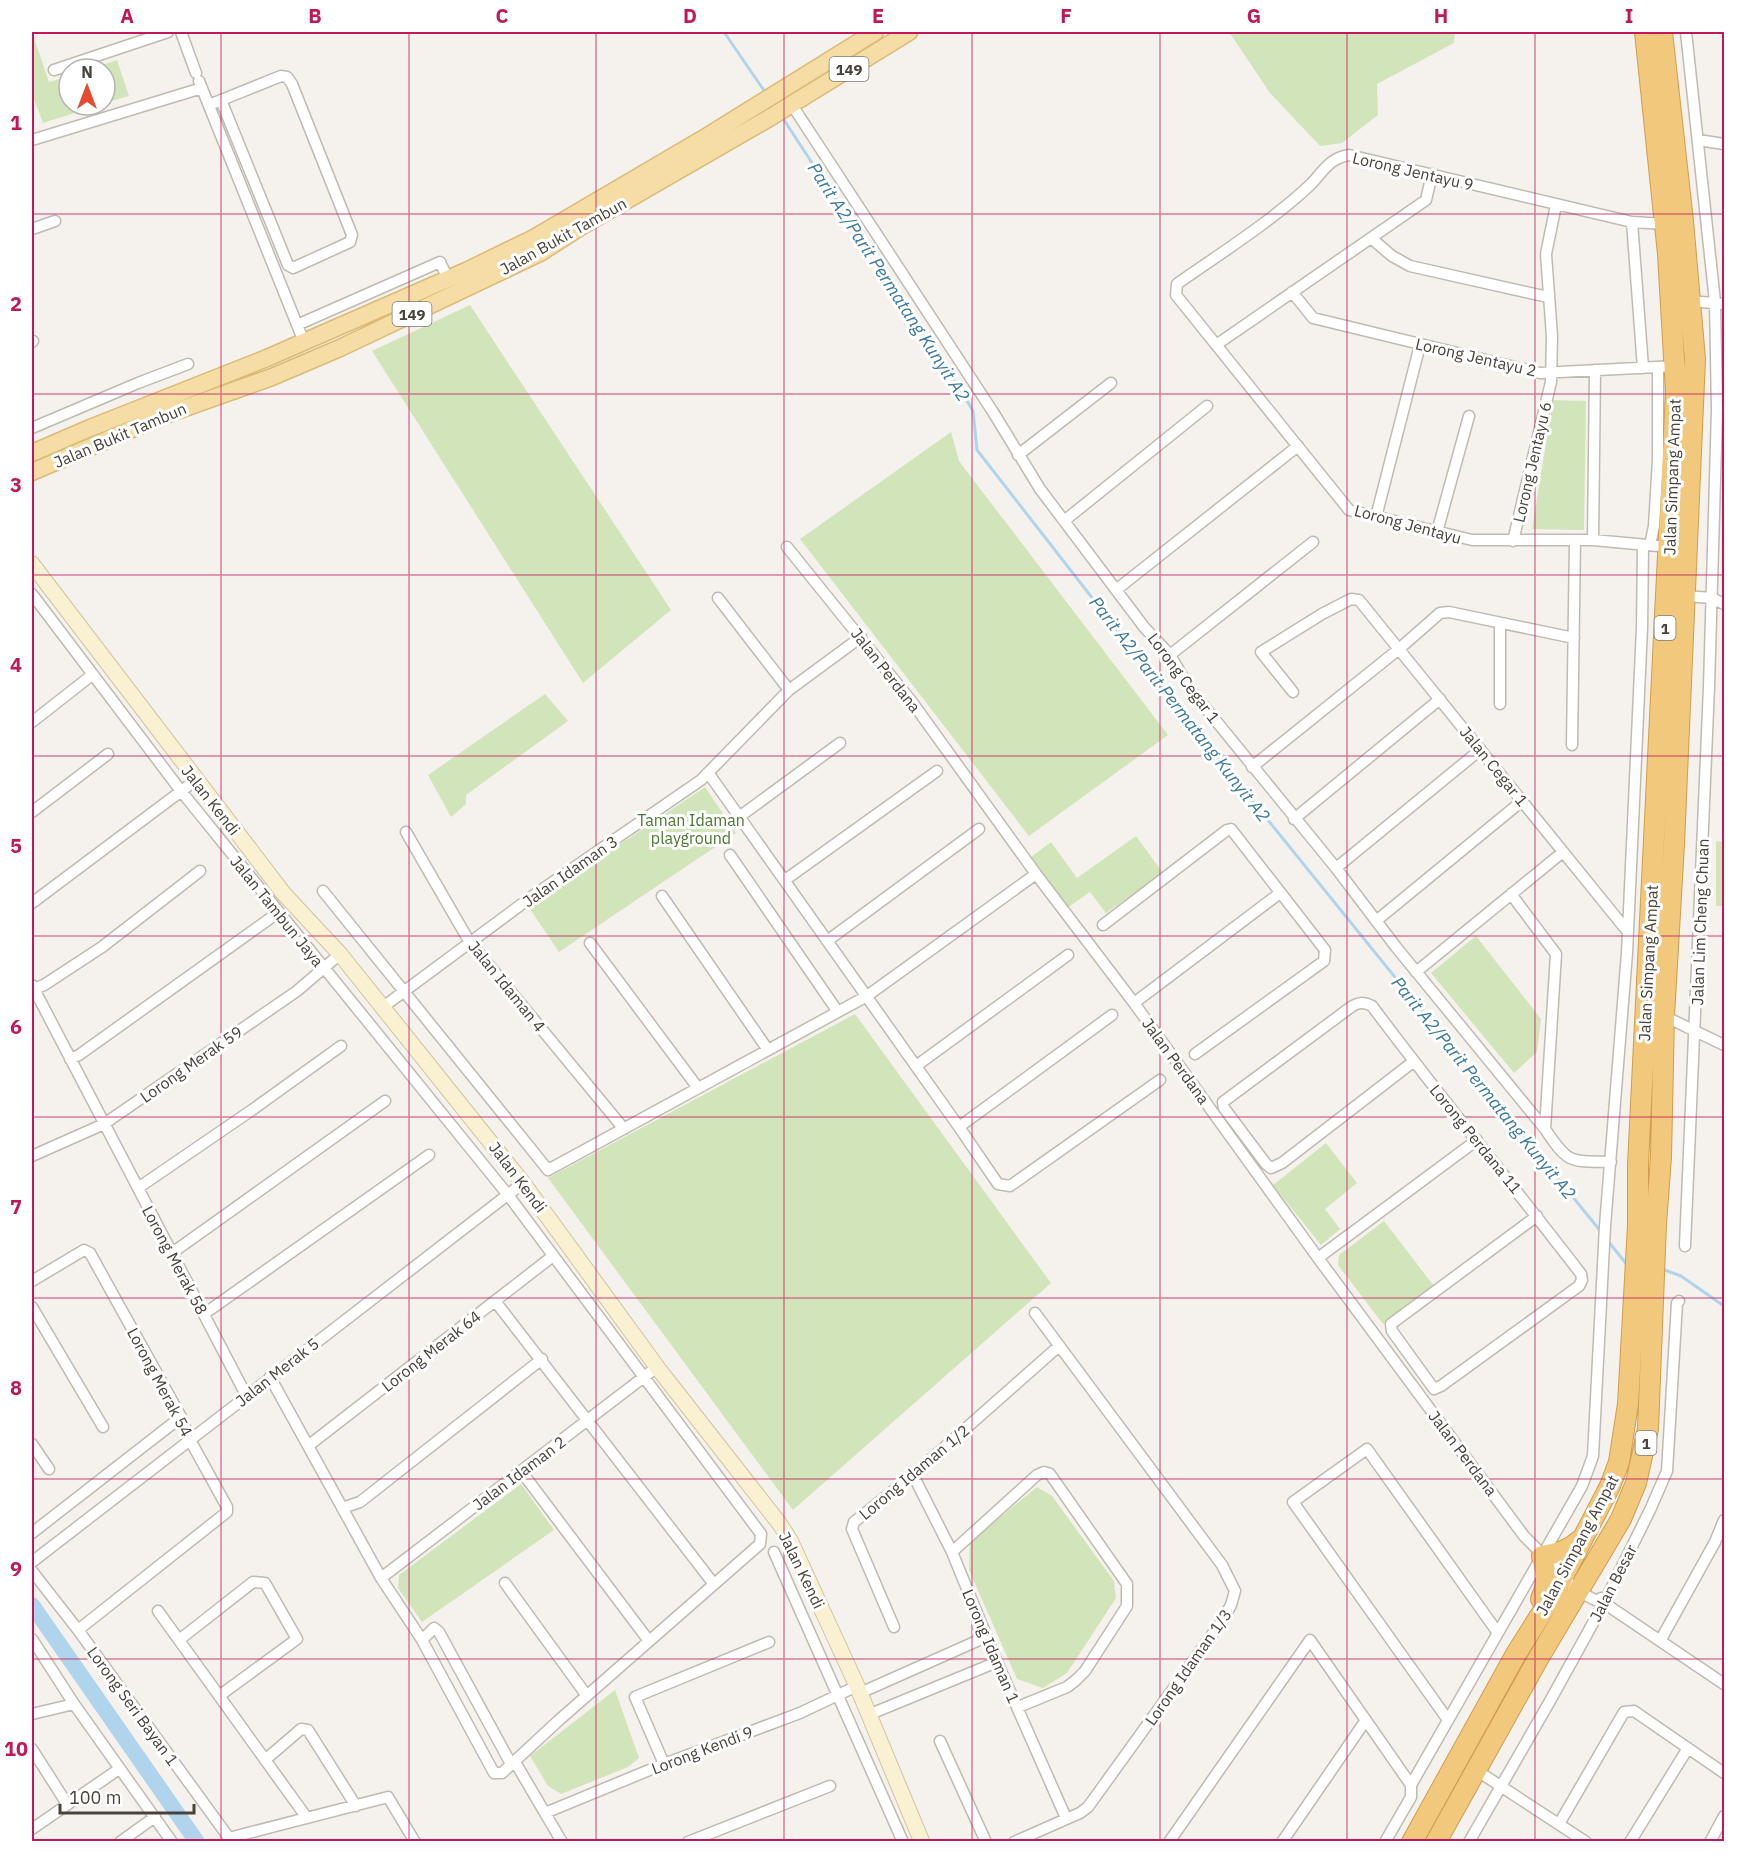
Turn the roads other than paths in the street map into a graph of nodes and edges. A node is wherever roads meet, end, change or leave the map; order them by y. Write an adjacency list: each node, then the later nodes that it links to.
1 (168, 32): 8 (street)
2 (181, 32): 9 (street)
3 (875, 32): 23 (main road, Jalan Bukit Tambun / 149)
4 (909, 32): 12 (main road, Jalan Bukit Tambun / 149)
5 (1645, 32): 20 (highway, Jalan Simpang Ampat / 1)
6 (1662, 32): 27 (highway, Jalan Simpang Ampat / 1)
7 (1686, 32): 14 (street, Jalan Lim Cheng Chuan)
8 (54, 70)
9 (199, 81): 11 (street); 13 (street)
10 (221, 100): 10 (street); 11 (street)
11 (209, 105): 29 (street)
12 (790, 106): 44 (street, Lorong Cegar 1); 45 (main road, Jalan Bukit Tambun / 149)
13 (32, 140)
14 (1698, 140): 15 (street); 28 (street, Jalan Lim Cheng Chuan)
15 (1725, 144)
16 (1432, 174): 17 (street, Lorong Jentayu 9); 22 (street); 25 (street, Lorong Jentayu 9)
17 (1556, 205): 19 (street, Lorong Jentayu 9); 26 (street, Lorong Jentayu 6)
18 (55, 221): 21 (street)
19 (1632, 222): 20 (street, Lorong Jentayu 9); 35 (street)
20 (1665, 224): 34 (highway, Jalan Simpang Ampat / 1)
21 (32, 229)
22 (1371, 238): 24 (street); 26 (street)
23 (448, 279): 29 (street); 30 (main road, Jalan Bukit Tambun / 149)
24 (1292, 292): 31 (street); 32 (street, Lorong Jentayu 2)
25 (1176, 296): 31 (street, Lorong Jentayu)
26 (1548, 297): 37 (street, Lorong Jentayu 6)
27 (1690, 301): 28 (street); 59 (highway, Jalan Simpang Ampat / 1)
28 (1720, 303): 46 (street, Jalan Lim Cheng Chuan)
29 (297, 325): 30 (street)
30 (304, 342): 43 (main road, Jalan Bukit Tambun / 149)
31 (1216, 345): 42 (street, Lorong Jentayu)
32 (1420, 345): 37 (street, Lorong Jentayu 2); 47 (street)
33 (189, 364): 41 (street)
34 (1666, 366): 35 (street, Lorong Jentayu 2); 54 (highway, Jalan Simpang Ampat / 1)
35 (1643, 368): 36 (street, Lorong Jentayu 2)
36 (1595, 370): 37 (street, Lorong Jentayu 2); 51 (street)
37 (1552, 372): 52 (street, Lorong Jentayu 6)
38 (1111, 383): 44 (street)
39 (1207, 406): 48 (street)
40 (1470, 416): 49 (street)
41 (32, 428)
42 (1298, 446): 47 (street, Lorong Jentayu); 57 (street)
43 (32, 453)
44 (1018, 455): 48 (street, Lorong Cegar 1)
45 (32, 472)
46 (1720, 484): 61 (street, Jalan Lim Cheng Chuan)
47 (1376, 517): 49 (street, Lorong Jentayu)
48 (1064, 521): 57 (street, Lorong Cegar 1)
49 (1437, 532): 52 (street, Lorong Jentayu)
50 (1575, 540): 51 (street, Lorong Jentayu); 52 (street, Lorong Jentayu); 65 (street)
51 (1593, 540): 54 (street, Lorong Jentayu)
52 (1513, 541)
53 (1313, 542): 67 (street)
54 (1654, 546): 103 (street, Jalan Simpang Ampat); 110 (highway, Jalan Simpang Ampat / 1)
55 (787, 547): 64 (street, Jalan Perdana)
56 (34, 573): 81 (street, Jalan Kendi)
57 (1116, 590): 67 (street, Lorong Cegar 1)
58 (32, 594): 68 (street, Jalan Tambun Jaya)
59 (1685, 597): 61 (street); 120 (highway, Jalan Simpang Ampat / 1)
60 (718, 598): 69 (street)
61 (1712, 598): 62 (street); 121 (street, Jalan Lim Cheng Chuan)
62 (1725, 604)
63 (1500, 624): 65 (street); 66 (street); 72 (street)
64 (861, 637): 69 (street, Jalan Idaman 3); 93 (street, Jalan Perdana)
65 (1574, 638): 75 (street)
66 (1399, 649): 70 (street, Jalan Cegar 1); 71 (street, Jalan Cegar 1); 78 (street)
67 (1170, 656): 78 (street, Lorong Cegar 1)
68 (92, 675): 73 (street); 82 (street, Jalan Tambun Jaya)
69 (789, 690): 80 (street, Jalan Idaman 3)
70 (1293, 692)
71 (1440, 699): 76 (street, Jalan Cegar 1); 86 (street)
72 (1500, 704)
73 (32, 722)
74 (840, 743): 85 (street)
75 (1572, 745)
76 (1480, 750): 83 (street, Jalan Cegar 1); 91 (street)
77 (108, 754): 84 (street)
78 (1252, 767): 86 (street, Lorong Cegar 1)
79 (937, 771): 94 (street)
80 (709, 774): 85 (street); 105 (street, Jalan Idaman 3)
81 (196, 780): 82 (street); 108 (street, Jalan Kendi)
82 (181, 791): 99 (street); 100 (street, Jalan Tambun Jaya)
83 (1522, 801): 89 (street, Jalan Cegar 1); 101 (street)
84 (32, 812)
85 (739, 817): 94 (street)
86 (1294, 819): 91 (street, Lorong Cegar 1)
87 (979, 829): 104 (street)
88 (406, 832): 105 (street, Jalan Idaman 4)
89 (1563, 852): 97 (street); 103 (street, Jalan Cegar 1)
90 (730, 855): 118 (street)
91 (1336, 868): 101 (street, Lorong Cegar 1)
92 (200, 871): 113 (street)
93 (1036, 874): 115 (street); 116 (street, Jalan Perdana)
94 (785, 880): 104 (street)
95 (323, 891): 114 (street, Jalan Kendi)
96 (1280, 893): 102 (street); 116 (street); 125 (street)
97 (1511, 894): 112 (street); 135 (street)
98 (662, 896): 124 (street)
99 (32, 903)
100 (279, 912): 111 (street, Jalan Tambun Jaya); 126 (street)
101 (1376, 921): 112 (street, Lorong Cegar 1)
102 (1103, 925)
103 (1628, 932): 107 (street, Jalan Simpang Ampat)
104 (827, 940): 115 (street)
105 (470, 941): 114 (street, Jalan Idaman 3); 134 (street, Jalan Idaman 4)
106 (590, 943): 130 (street)
107 (1627, 952): 110 (street); 139 (street, Jalan Simpang Ampat)
108 (340, 954): 111 (street, Lorong Merak 59); 117 (street, Jalan Kendi)
109 (1068, 955): 128 (street)
110 (1649, 955): 144 (highway, Jalan Simpang Ampat / 1)
111 (323, 969): 132 (street, Lorong Merak 59); 142 (street, Jalan Tambun Jaya)
112 (1416, 972): 135 (street, Lorong Cegar 1)
113 (33, 987): 126 (street, Lorong Merak 58)
114 (404, 991): 117 (street, Jalan Idaman 3); 134 (street, Jalan Kendi)
115 (867, 996): 118 (street); 128 (street)
116 (1134, 1003): 148 (street, Jalan Perdana)
117 (383, 1006): 140 (street, Jalan Kendi)
118 (838, 1012): 124 (street)
119 (1112, 1015): 133 (street)
120 (1664, 1016): 121 (street); 144 (highway, Jalan Simpang Ampat / 1)
121 (1695, 1030): 122 (street); 145 (street, Jalan Lim Cheng Chuan)
122 (1725, 1045)
123 (340, 1046): 141 (street)
124 (768, 1050): 130 (street)
125 (1195, 1054)
126 (70, 1059): 132 (street, Lorong Merak 58)
127 (1413, 1062): 127 (street, Lorong Perdana 11); 136 (street, Lorong Perdana 11)
128 (916, 1066): 133 (street)
129 (1160, 1080): 133 (street)
130 (698, 1088): 134 (street)
131 (385, 1101): 146 (street)
132 (105, 1124): 138 (street, Lorong Merak 59); 141 (street, Lorong Merak 58)
133 (959, 1127)
134 (624, 1129)
135 (1545, 1129): 139 (street, Lorong Cegar 1)
136 (1477, 1140): 143 (street, Lorong Perdana 11); 148 (street)
137 (429, 1155): 155 (street)
138 (32, 1156)
139 (1611, 1162): 178 (street, Jalan Simpang Ampat)
140 (523, 1183): 142 (street, Jalan Merak 5); 158 (street, Jalan Kendi)
141 (138, 1188): 146 (street, Lorong Merak 58)
142 (507, 1195): 147 (street, Jalan Kendi); 159 (street, Jalan Merak 5)
143 (1537, 1216): 143 (street, Lorong Perdana 11)
144 (1647, 1225): 150 (highway, Jalan Simpang Ampat / 1)
145 (1685, 1246)
146 (172, 1252): 155 (street, Lorong Merak 58)
147 (553, 1256): 151 (street, Lorong Merak 64); 160 (street, Jalan Kendi)
148 (1318, 1258): 178 (street, Jalan Perdana)
149 (32, 1281): 162 (street, Lorong Merak 54)
150 (1644, 1288): 174 (highway, Jalan Simpang Ampat / 1); 185 (highway, Jalan Simpang Ampat / 1)
151 (495, 1301): 157 (street); 167 (street, Lorong Merak 64)
152 (1679, 1301): 186 (street, Jalan Besar)
153 (32, 1307): 164 (street)
154 (1035, 1313): 156 (street, Lorong Idaman 1/3)
155 (204, 1314): 161 (street, Lorong Merak 58)
156 (1059, 1346): 170 (street, Lorong Idaman 1/2); 229 (street, Lorong Idaman 1/3)
157 (542, 1359): 163 (street); 171 (street)
158 (657, 1367): 160 (street, Jalan Idaman 2); 201 (street, Jalan Kendi)
159 (270, 1377): 161 (street, Jalan Merak 5); 167 (street)
160 (644, 1377): 163 (street, Jalan Idaman 2); 184 (street, Jalan Kendi)
161 (246, 1395): 165 (street, Jalan Merak 5)
162 (181, 1417): 165 (street, Lorong Merak 54); 173 (street)
163 (588, 1420): 169 (street, Jalan Idaman 2); 184 (street)
164 (103, 1427)
165 (190, 1440): 179 (street, Jalan Merak 5); 189 (street, Lorong Merak 54)
166 (32, 1444): 168 (street)
167 (308, 1446): 171 (street)
168 (49, 1469)
169 (522, 1471): 182 (street, Jalan Idaman 2); 194 (street)
170 (913, 1475): 177 (street, Lorong Idaman 1); 188 (street, Lorong Idaman 1/2)
171 (342, 1508): 182 (street)
172 (1725, 1520): 175 (street)
173 (32, 1533)
174 (1584, 1536): 178 (highway); 181 (highway, Jalan Simpang Ampat / 1)
175 (1720, 1546): 195 (street)
176 (774, 1552): 204 (street, Jalan Kendi)
177 (952, 1552): 191 (street, Lorong Idaman 1); 206 (street)
178 (1542, 1556): 181 (street, Jalan Perdana); 190 (street, Jalan Simpang Ampat); 198 (highway)
179 (32, 1562)
180 (32, 1571): 189 (street, Lorong Seri Bayan 1)
181 (1563, 1575): 185 (street, Jalan Perdana); 198 (highway, Jalan Simpang Ampat / 1)
182 (381, 1578): 193 (street)
183 (505, 1583): 203 (street)
184 (713, 1583): 194 (street)
185 (1581, 1587): 186 (street, Jalan Perdana); 218 (highway, Jalan Simpang Ampat / 1)
186 (1604, 1603): 195 (street, Jalan Perdana); 222 (street, Jalan Besar)
187 (158, 1611): 192 (street)
188 (894, 1627)
189 (78, 1630): 232 (street, Lorong Seri Bayan 1)
190 (1498, 1633): 210 (street, Jalan Simpang Ampat); 210 (street)
191 (986, 1637): 199 (street, Lorong Idaman 1); 201 (street, Lorong Kendi 9)
192 (179, 1640): 202 (street); 202 (street)
193 (422, 1640): 215 (street); 215 (street)
194 (649, 1641): 203 (street)
195 (1660, 1641): 200 (street, Jalan Perdana)
196 (770, 1642): 216 (street)
197 (34, 1646): 205 (street)
198 (1516, 1654): 246 (highway, Jalan Simpang Ampat / 1)
199 (997, 1662): 206 (street, Lorong Idaman 1); 208 (street)
200 (1723, 1680)
201 (858, 1689): 204 (street, Lorong Kendi 9); 208 (street, Jalan Kendi)
202 (219, 1696): 214 (street)
203 (587, 1696): 215 (street)
204 (837, 1696): 216 (street, Lorong Kendi 9); 233 (street, Jalan Kendi)
205 (74, 1704): 207 (street); 217 (street)
206 (1018, 1707): 229 (street, Lorong Idaman 1)
207 (32, 1714)
208 (868, 1715): 240 (street, Jalan Kendi)
209 (1366, 1720): 220 (street); 243 (street); 244 (street)
210 (1448, 1720): 220 (street, Jalan Simpang Ampat)
211 (940, 1741): 241 (street)
212 (1688, 1748): 219 (street); 230 (street); 249 (street)
213 (32, 1749): 223 (street)
214 (265, 1760): 224 (street); 228 (street)
215 (513, 1763): 225 (street)
216 (664, 1764): 225 (street, Lorong Kendi 9)
217 (119, 1769): 223 (street); 227 (street)
218 (1476, 1770): 222 (street); 247 (highway, Jalan Simpang Ampat / 1)
219 (1725, 1773)
220 (1411, 1785): 245 (street, Jalan Simpang Ampat)
221 (830, 1786): 239 (street)
222 (1502, 1787): 230 (street); 248 (street, Jalan Besar)
223 (68, 1804): 231 (street)
224 (356, 1806): 228 (street); 237 (street)
225 (545, 1813): 238 (street)
226 (1725, 1816): 250 (street)
227 (156, 1817): 235 (street); 236 (street)
228 (307, 1818): 232 (street)
229 (1066, 1818): 242 (street, Lorong Idaman 1/3)
230 (1559, 1824): 234 (street)
231 (32, 1829)
232 (231, 1840)
233 (898, 1840)
234 (1582, 1840)
235 (120, 1842)
236 (172, 1842)
237 (415, 1842)
238 (562, 1842)
239 (688, 1842)
240 (922, 1842)
241 (986, 1842)
242 (1014, 1842)
243 (1169, 1842)
244 (1282, 1842)
245 (1385, 1842)
246 (1412, 1842)
247 (1436, 1842)
248 (1469, 1842)
249 (1630, 1842)
250 (1710, 1842)

